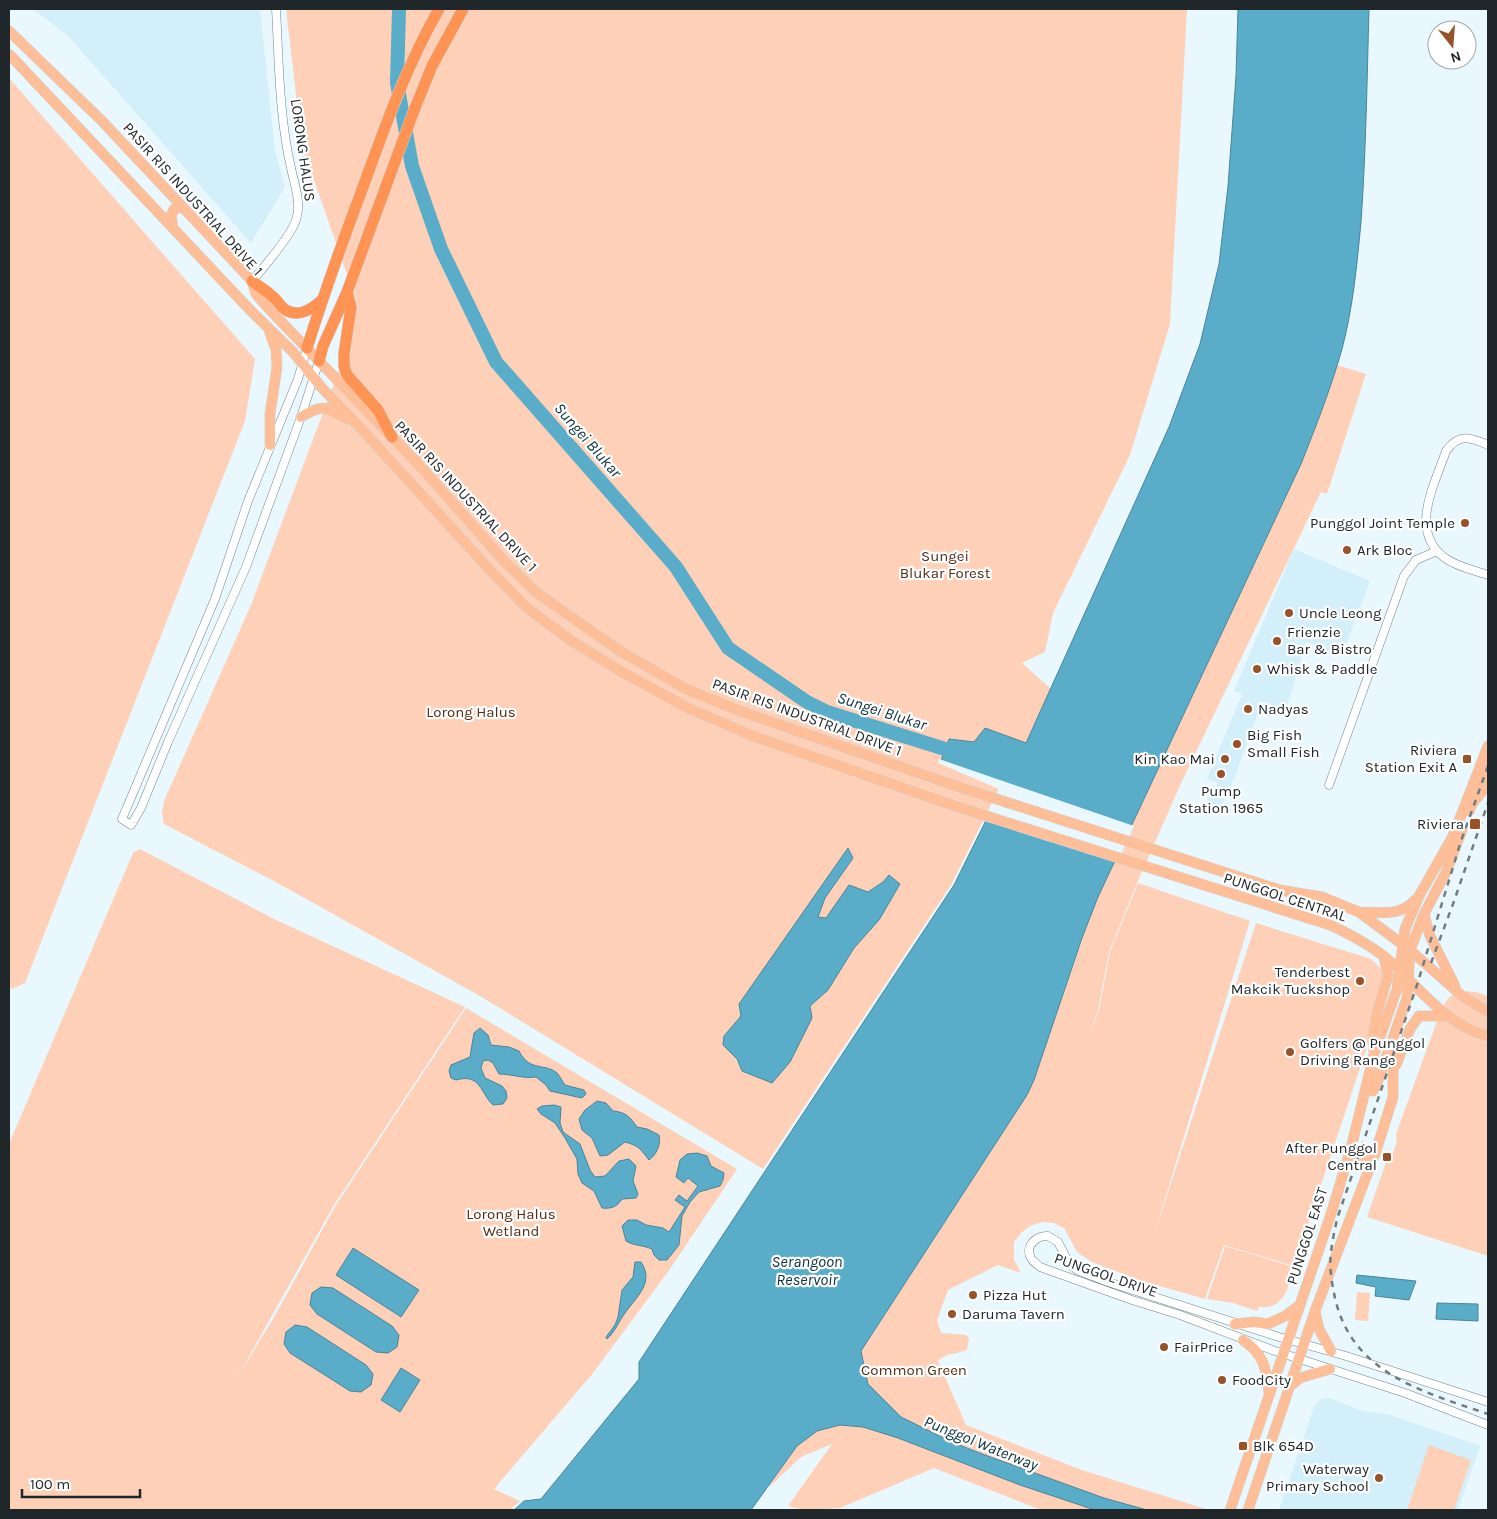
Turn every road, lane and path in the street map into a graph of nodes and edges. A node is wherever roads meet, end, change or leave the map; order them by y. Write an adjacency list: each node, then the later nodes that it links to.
1 (276, 9): 8 (street, LORONG HALUS)
2 (439, 9): 10 (highway)
3 (462, 11): 9 (highway)
4 (9, 31): 6 (main road, PASIR RIS INDUSTRIAL DRIVE 1)
5 (9, 54): 7 (main road, PASIR RIS INDUSTRIAL DRIVE 1)
6 (182, 207): 7 (main road); 8 (main road, PASIR RIS INDUSTRIAL DRIVE 1)
7 (173, 227): 11 (main road, PASIR RIS INDUSTRIAL DRIVE 1)
8 (252, 281): 10 (highway); 12 (main road, PASIR RIS INDUSTRIAL DRIVE 1)
9 (347, 292): 13 (highway); 18 (highway)
10 (324, 298): 12 (highway)
11 (269, 328): 14 (main road, PASIR RIS INDUSTRIAL DRIVE 1); 19 (main road)
12 (307, 348): 13 (main road, PASIR RIS INDUSTRIAL DRIVE 1); 14 (street)
13 (319, 361): 15 (street); 18 (main road, PASIR RIS INDUSTRIAL DRIVE 1)
14 (302, 364): 15 (main road, PASIR RIS INDUSTRIAL DRIVE 1); 19 (street)
15 (314, 378): 16 (street); 17 (main road, PASIR RIS INDUSTRIAL DRIVE 1)
16 (301, 417): 17 (main road); 19 (street)
17 (355, 422): 29 (main road, PASIR RIS INDUSTRIAL DRIVE 1)
18 (392, 437): 28 (main road, PASIR RIS INDUSTRIAL DRIVE 1)
19 (270, 445)
20 (1488, 445): 21 (street)
21 (1437, 550): 22 (street); 26 (street)
22 (1488, 575)
23 (1488, 746): 30 (main road, PUNGGOL EAST)
24 (1488, 769): 27 (main road)
25 (1488, 784): 27 (main road, PUNGGOL EAST)
26 (1329, 785)
27 (1472, 804): 32 (main road, PUNGGOL EAST)
28 (1194, 863): 31 (main road, PUNGGOL CENTRAL)
29 (1189, 881): 34 (main road, PUNGGOL CENTRAL)
30 (1419, 896): 31 (main road); 33 (main road, PUNGGOL EAST)
31 (1359, 912): 33 (main road, PUNGGOL CENTRAL)
32 (1424, 914): 33 (main road, PUNGGOL EAST); 37 (main road)
33 (1406, 948): 35 (main road, PUNGGOL EAST); 36 (main road, PUNGGOL EAST); 37 (main road, PUNGGOL CENTRAL)
34 (1384, 956): 35 (main road, PUNGGOL CENTRAL); 42 (main road)
35 (1400, 971): 36 (main road, PUNGGOL CENTRAL); 42 (main road, PUNGGOL EAST)
36 (1409, 979): 39 (main road, PUNGGOL CENTRAL); 41 (main road, PUNGGOL EAST)
37 (1461, 995): 38 (main road, PUNGGOL CENTRAL)
38 (1488, 1012)
39 (1448, 1016): 40 (main road, PUNGGOL CENTRAL); 43 (main road)
40 (1488, 1036)
41 (1393, 1038): 43 (main road, PUNGGOL EAST); 44 (main road)
42 (1374, 1054): 44 (main road, PUNGGOL EAST)
43 (1393, 1071): 46 (main road, PUNGGOL EAST)
44 (1366, 1090): 45 (main road, PUNGGOL EAST)
45 (1352, 1144): 46 (main road); 47 (main road, PUNGGOL EAST)
46 (1376, 1151): 48 (main road, PUNGGOL EAST)
47 (1300, 1304): 49 (main road); 51 (main road, PUNGGOL EAST)
48 (1315, 1310): 52 (main road, PUNGGOL EAST); 53 (main road)
49 (1235, 1324): 50 (street, PUNGGOL DRIVE); 51 (street, PUNGGOL DRIVE)
50 (1244, 1340): 54 (street, PUNGGOL DRIVE); 58 (main road)
51 (1288, 1340): 52 (street, PUNGGOL DRIVE); 54 (main road, PUNGGOL EAST)
52 (1304, 1344): 53 (street, PUNGGOL DRIVE); 55 (main road, PUNGGOL EAST)
53 (1331, 1351): 59 (street, PUNGGOL DRIVE)
54 (1284, 1354): 55 (street, PUNGGOL DRIVE); 58 (main road, PUNGGOL EAST)
55 (1299, 1359): 56 (street, PUNGGOL DRIVE); 57 (main road, PUNGGOL EAST)
56 (1330, 1369): 57 (main road); 60 (street, PUNGGOL DRIVE)
57 (1289, 1387): 62 (main road, PUNGGOL EAST)
58 (1270, 1397): 61 (main road, PUNGGOL EAST)
59 (1488, 1402)
60 (1488, 1425)
61 (1230, 1510)
62 (1248, 1510)

